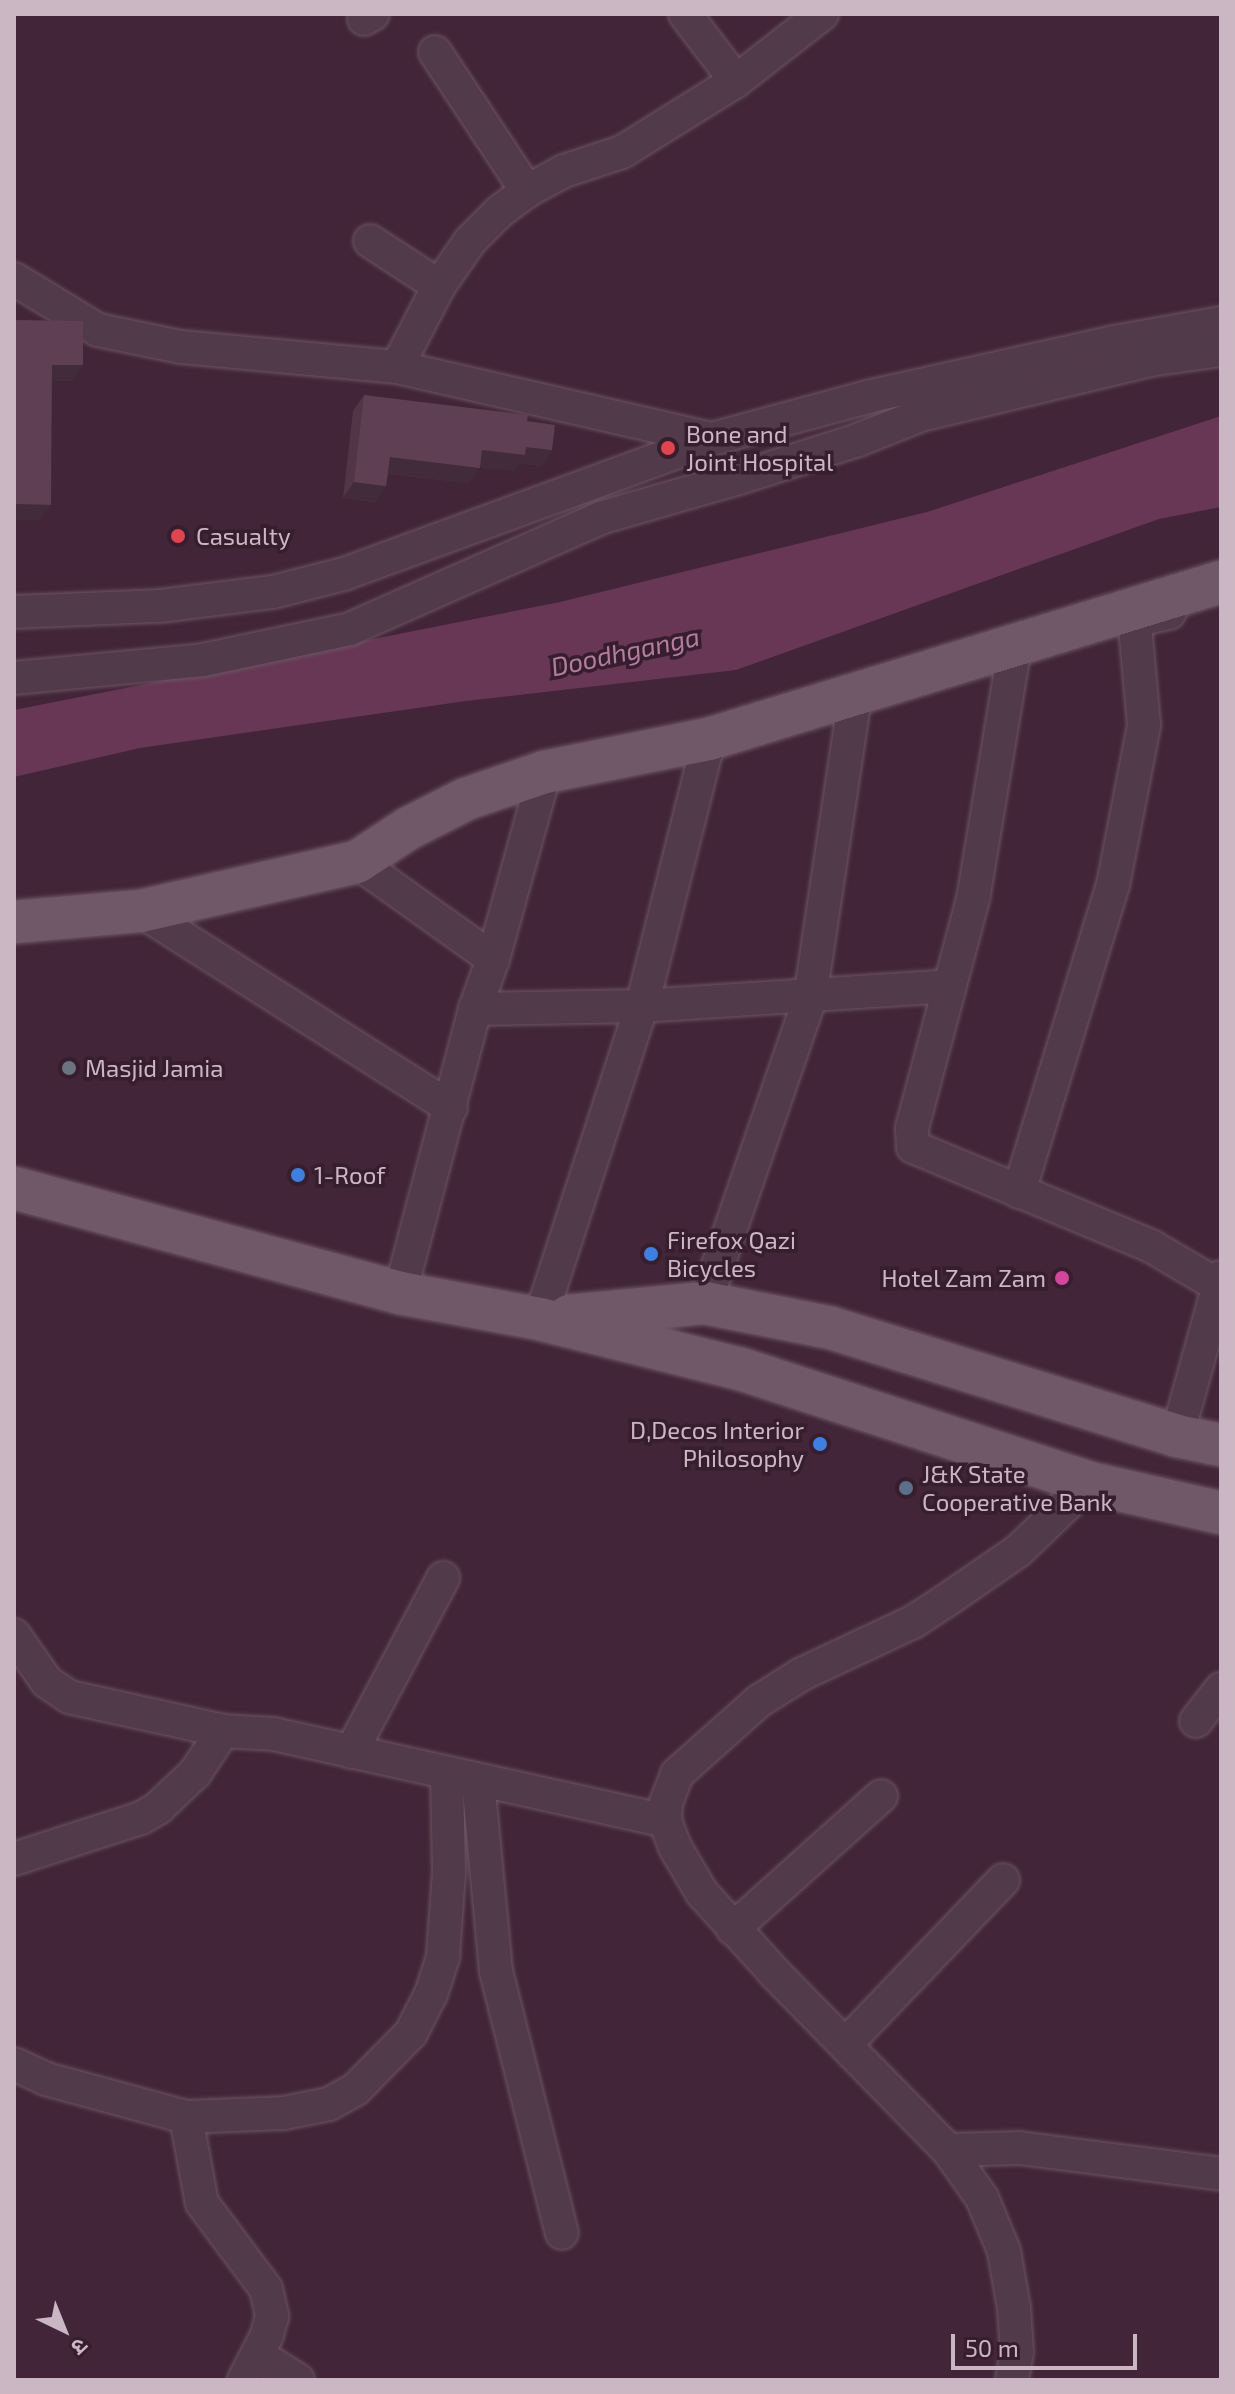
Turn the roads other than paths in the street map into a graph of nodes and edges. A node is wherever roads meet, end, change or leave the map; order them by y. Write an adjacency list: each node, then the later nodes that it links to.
1 (685, 14): 4 (street)
2 (822, 14): 4 (street)
3 (435, 52): 5 (street)
4 (736, 81): 5 (street)
5 (527, 191): 8 (street)
6 (370, 241): 8 (street)
7 (14, 279): 11 (street)
8 (439, 286): 11 (street)
9 (1221, 323): 12 (street)
10 (1221, 350): 17 (street)
11 (397, 367): 12 (street)
12 (712, 439): 15 (street)
13 (1221, 582): 16 (main road)
14 (1221, 600): 31 (street)
15 (14, 612)
16 (1015, 646): 18 (main road); 25 (street)
17 (14, 678)
18 (855, 696): 19 (main road); 26 (street)
19 (709, 739): 20 (main road); 27 (street)
20 (545, 772): 21 (main road); 24 (street)
21 (357, 862): 22 (main road); 24 (street)
22 (141, 911): 23 (main road); 29 (street)
23 (14, 922)
24 (493, 959): 28 (street)
25 (949, 986): 26 (street); 31 (street)
26 (810, 998): 27 (street); 34 (street)
27 (642, 1006): 28 (street); 35 (street)
28 (475, 1009): 29 (street)
29 (451, 1108): 33 (street)
30 (14, 1188): 33 (main road)
31 (1019, 1192): 32 (street)
32 (1220, 1282): 36 (street)
33 (400, 1293): 35 (main road)
34 (705, 1303): 35 (main road); 36 (main road)
35 (540, 1319): 38 (main road)
36 (1177, 1436): 37 (main road)
37 (1221, 1445)
38 (1099, 1475): 39 (main road); 40 (main road); 49 (street)
39 (1221, 1492)
40 (1221, 1513)
41 (443, 1578): 46 (street)
42 (14, 1635): 45 (street)
43 (1221, 1689): 44 (street)
44 (1196, 1721)
45 (223, 1731): 46 (street); 50 (street)
46 (351, 1752): 47 (street)
47 (463, 1778): 49 (street); 55 (street); 58 (street)
48 (881, 1796): 52 (street)
49 (665, 1821): 52 (street)
50 (14, 1859)
51 (1003, 1880): 53 (street)
52 (733, 1929): 53 (street)
53 (846, 2044): 56 (street)
54 (14, 2064): 55 (street)
55 (186, 2117): 59 (street)
56 (948, 2150): 57 (street); 61 (street)
57 (1221, 2174)
58 (562, 2233)
59 (251, 2367): 60 (street)
60 (298, 2380)
61 (1012, 2380)

